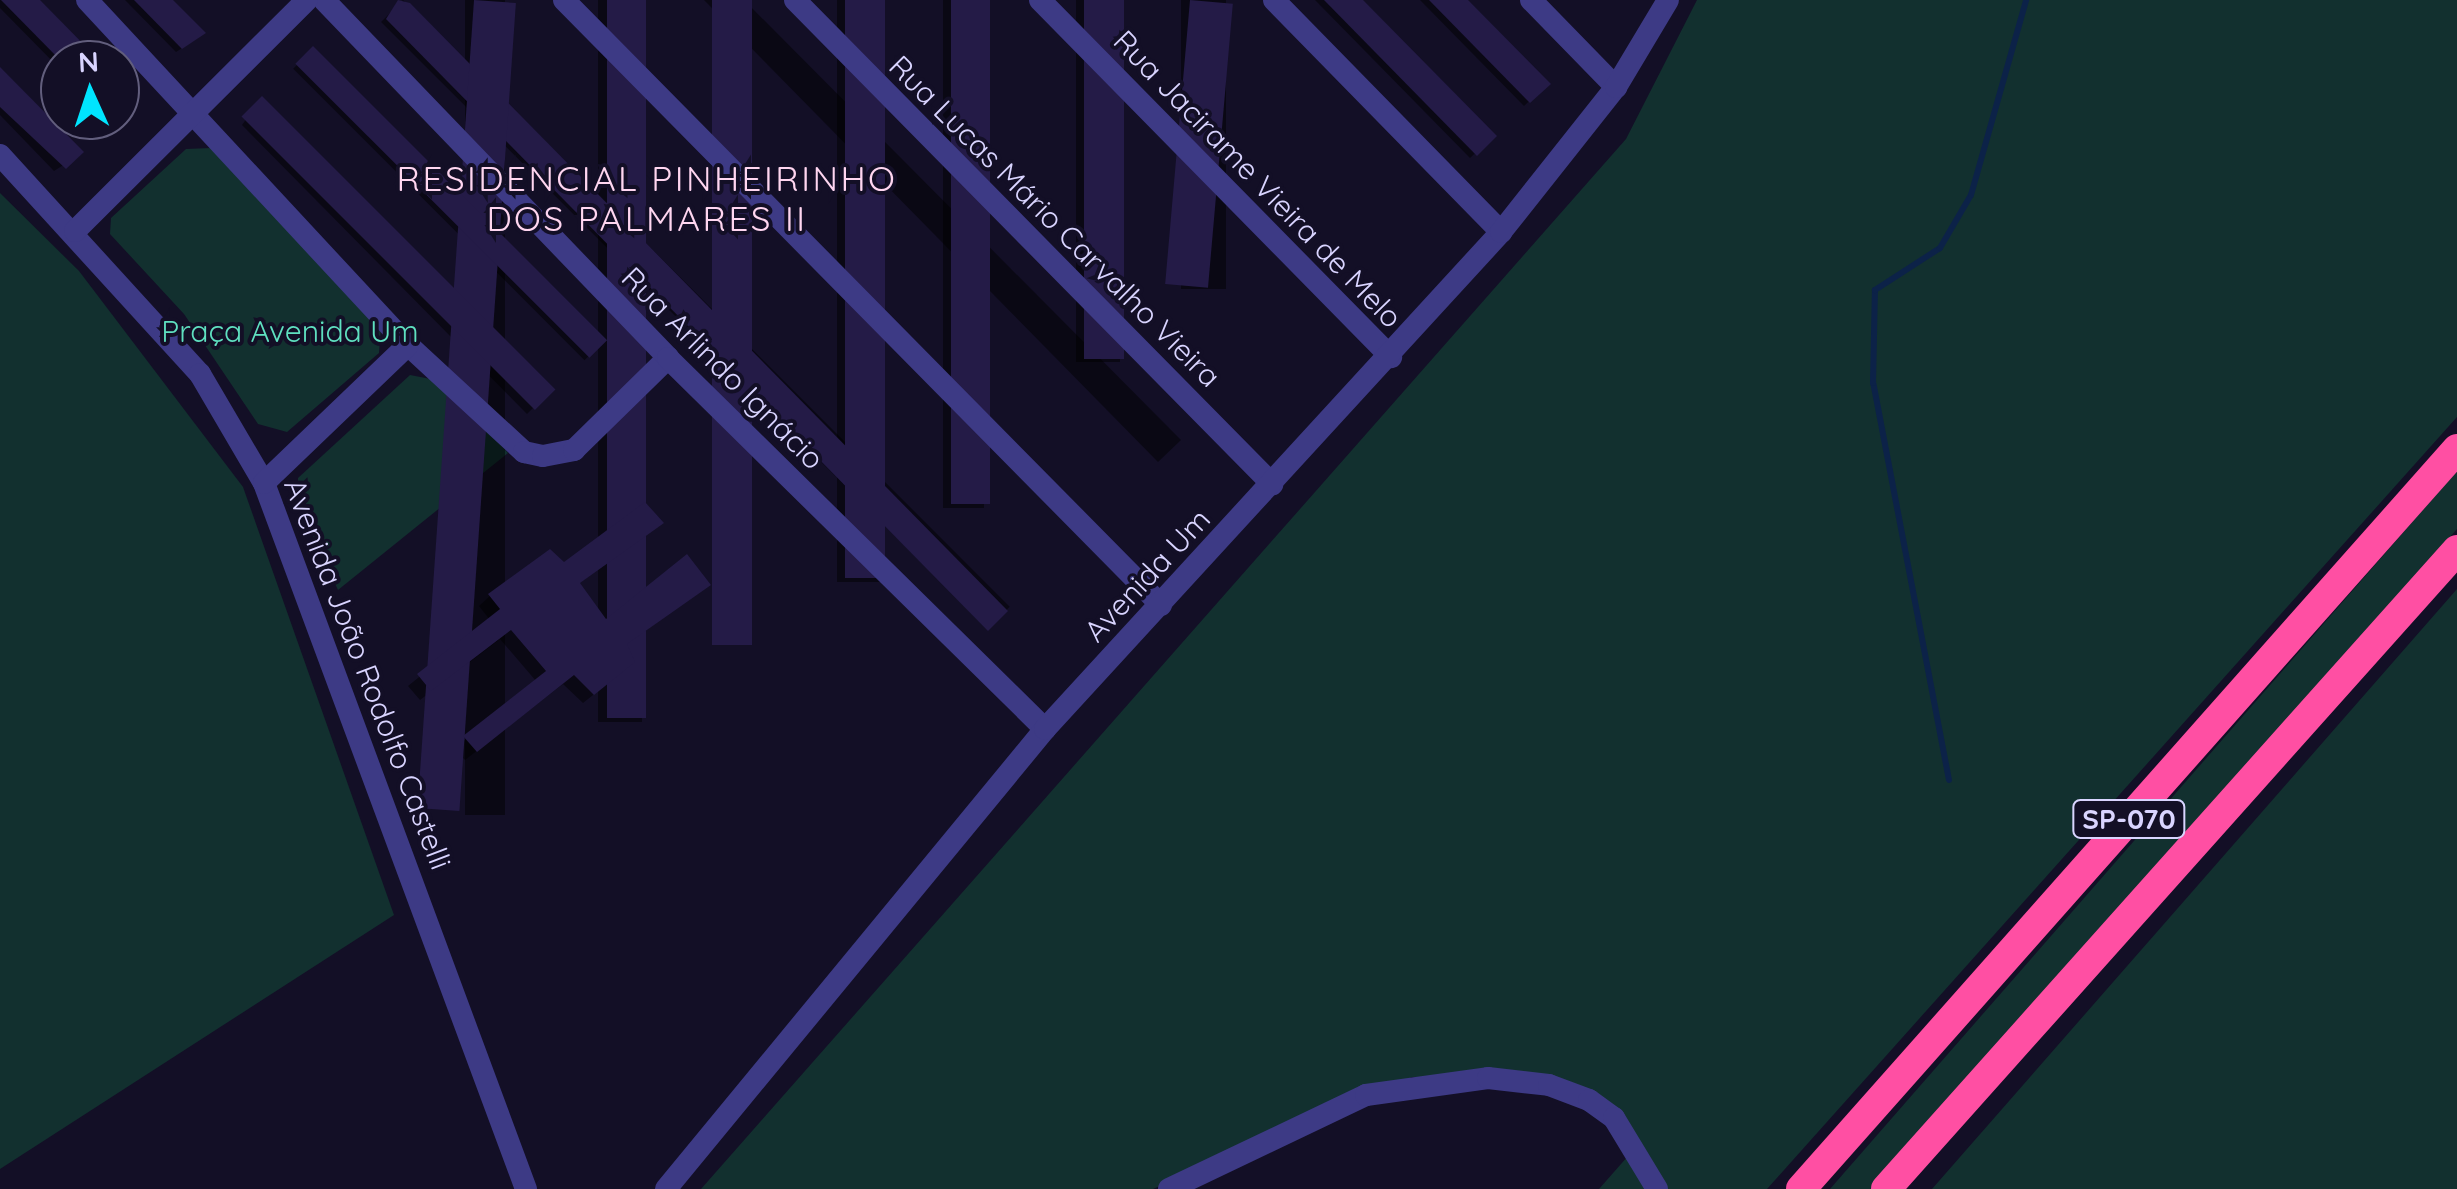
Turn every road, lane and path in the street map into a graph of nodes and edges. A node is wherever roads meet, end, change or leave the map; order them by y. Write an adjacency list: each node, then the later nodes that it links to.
1 (87, 0): 11 (street)
2 (307, 0): 11 (street)
3 (324, 0): 16 (street, Rua Arlindo Ignácio)
4 (564, 0): 22 (street)
5 (796, 0): 20 (street, Rua Lucas Mário Carvalho Vieira)
6 (1040, 0): 17 (street, Rua Jacirame Vieira de Melo)
7 (1274, 0): 14 (street)
8 (1530, 0): 10 (street)
9 (1668, 0): 10 (street, Avenida Um)
10 (1616, 87): 14 (street, Avenida Um)
11 (193, 110): 13 (street); 15 (street)
12 (0, 155): 13 (street, Avenida João Rodolfo Castelli)
13 (75, 231): 19 (street, Avenida João Rodolfo Castelli)
14 (1501, 232): 17 (street, Avenida Um)
15 (408, 345): 16 (street); 19 (street)
16 (668, 358): 23 (street, Rua Arlindo Ignácio)
17 (1391, 358): 20 (street, Avenida Um)
18 (2457, 449): 28 (highway, SP-070)
19 (264, 483): 24 (street, Avenida João Rodolfo Castelli)
20 (1272, 484): 22 (street, Avenida Um)
21 (2457, 550): 29 (highway, SP-070)
22 (1161, 605): 23 (street, Avenida Um)
23 (1045, 729): 25 (street, Avenida Um)
24 (527, 1183)
25 (666, 1189)
26 (1169, 1189): 27 (street)
27 (1657, 1189)
28 (1801, 1189)
29 (1886, 1189)

